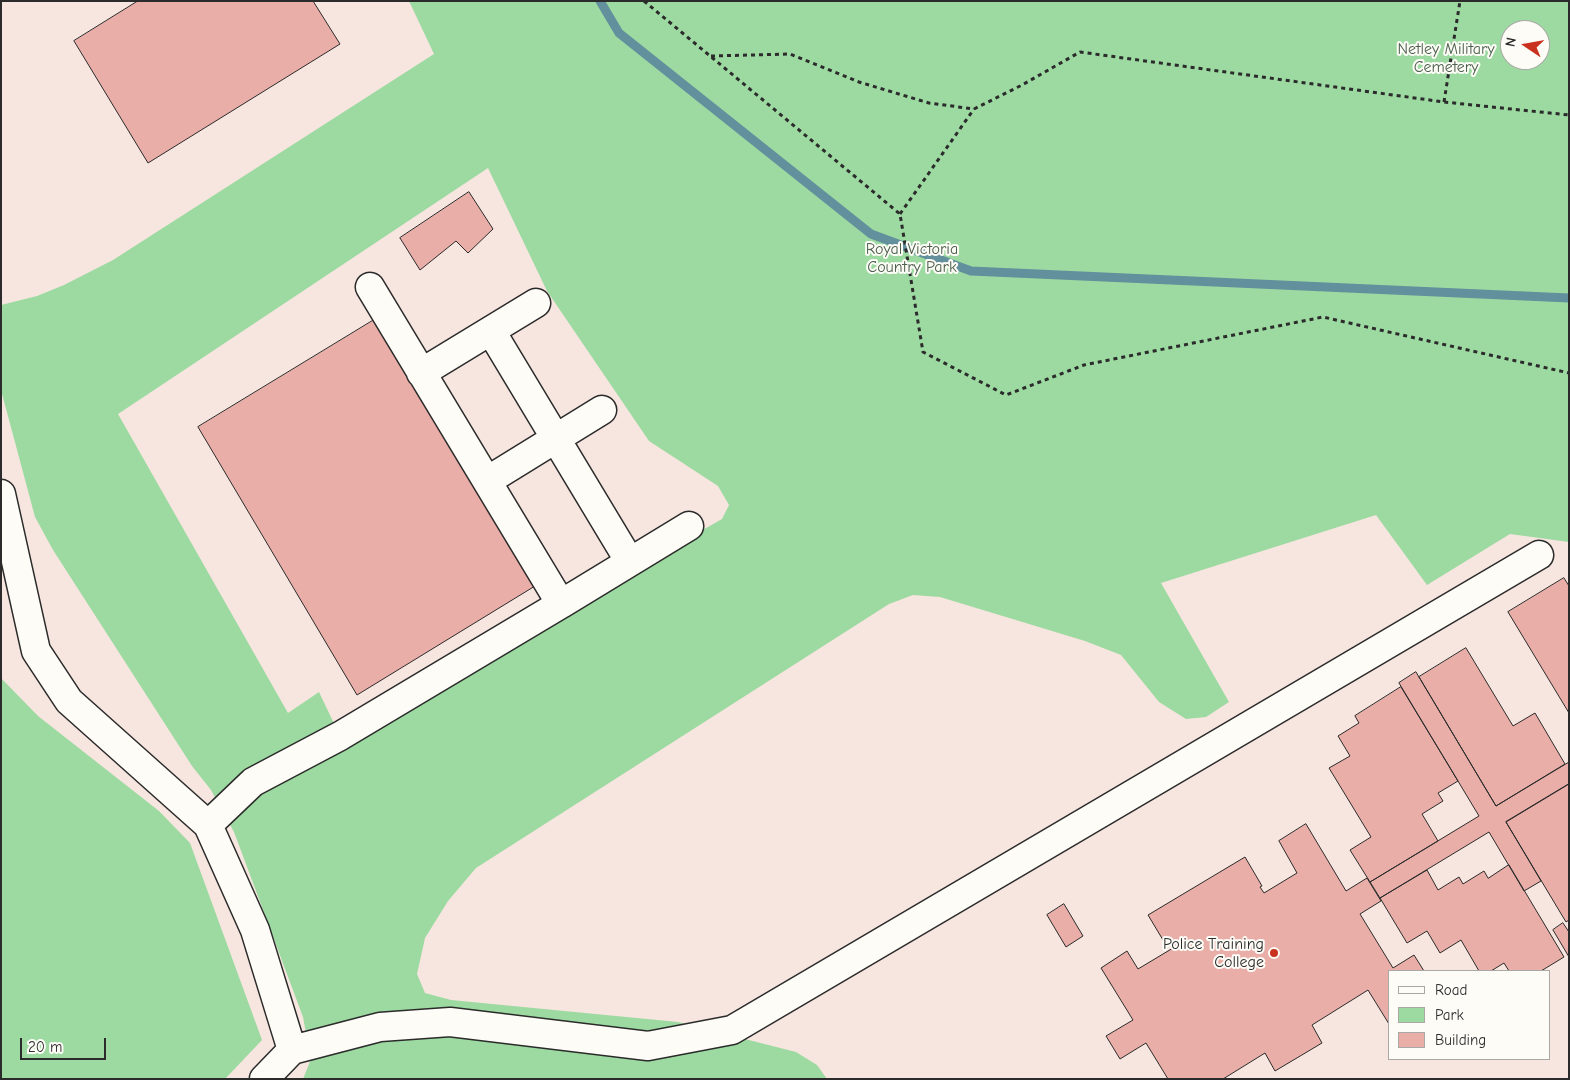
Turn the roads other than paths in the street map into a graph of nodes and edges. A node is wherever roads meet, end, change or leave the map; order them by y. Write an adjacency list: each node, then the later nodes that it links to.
1 (370, 288): 4 (lane)
2 (536, 303): 3 (lane)
3 (490, 331): 4 (lane); 6 (lane)
4 (422, 373): 7 (lane)
5 (602, 410): 6 (lane)
6 (556, 439): 7 (lane); 11 (lane)
7 (487, 481): 12 (lane)
8 (1, 494): 13 (lane)
9 (689, 526): 11 (lane)
10 (1539, 555): 14 (lane)
11 (630, 562): 12 (lane)
12 (561, 604): 13 (lane)
13 (208, 825): 14 (lane)
14 (292, 1050): 15 (lane)
15 (264, 1079)

